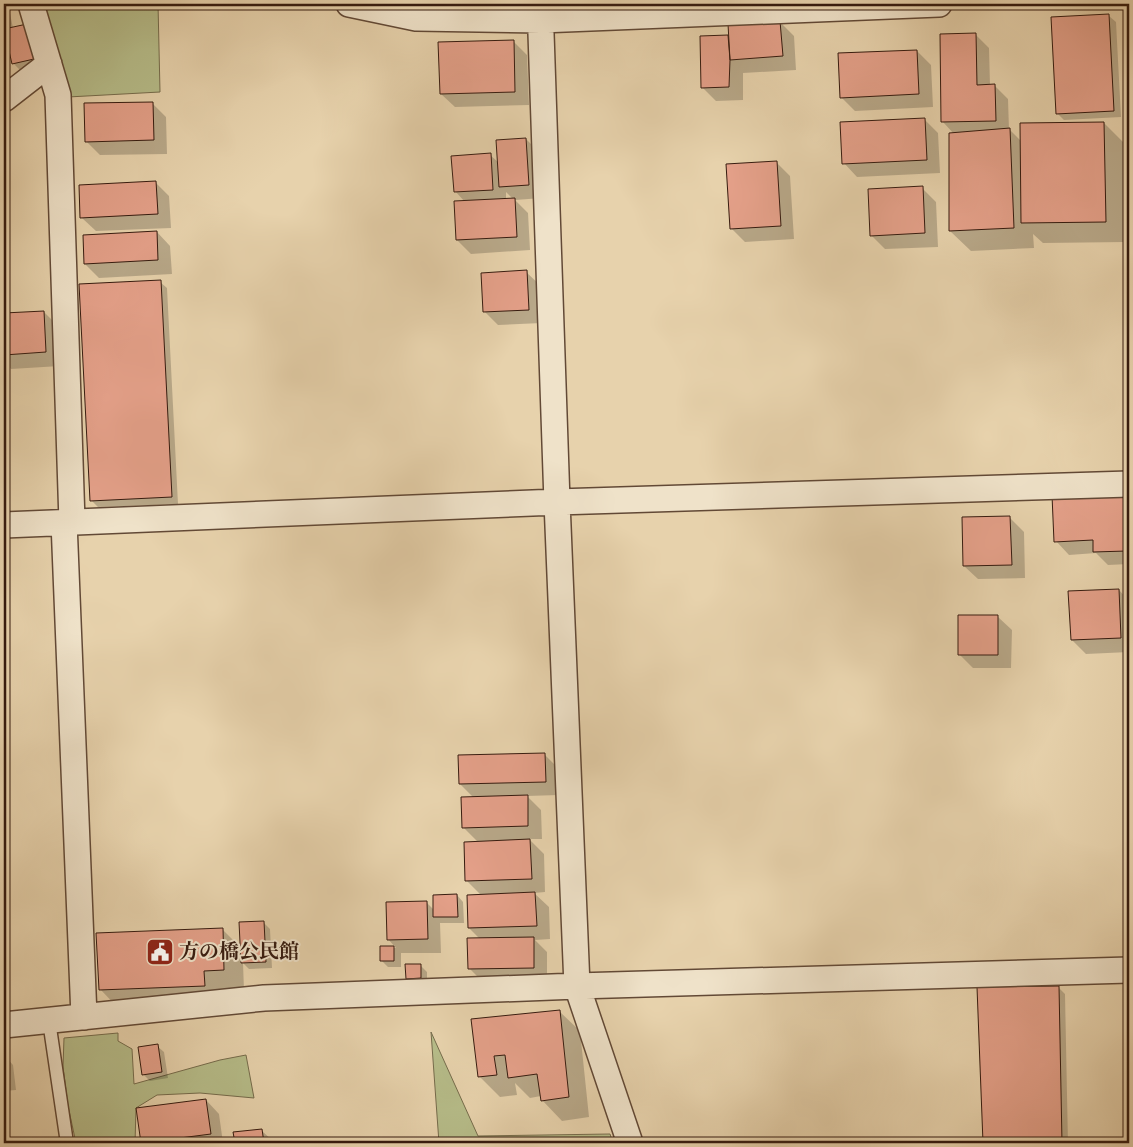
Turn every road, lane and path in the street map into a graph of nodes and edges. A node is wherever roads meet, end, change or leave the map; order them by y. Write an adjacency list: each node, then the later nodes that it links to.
1 (31, 4): 5 (street)
2 (349, 4): 4 (street)
3 (938, 4): 4 (street)
4 (540, 12): 8 (street)
5 (48, 64): 6 (street); 9 (street)
6 (4, 99)
7 (1129, 484): 8 (street)
8 (557, 502): 9 (street); 12 (street)
9 (68, 522): 10 (street); 13 (street)
10 (4, 525)
11 (1129, 970): 12 (street)
12 (577, 986): 13 (street); 17 (street)
13 (84, 1017): 14 (street)
14 (49, 1021): 15 (street); 16 (lane)
15 (4, 1025)
16 (67, 1143)
17 (630, 1143)

